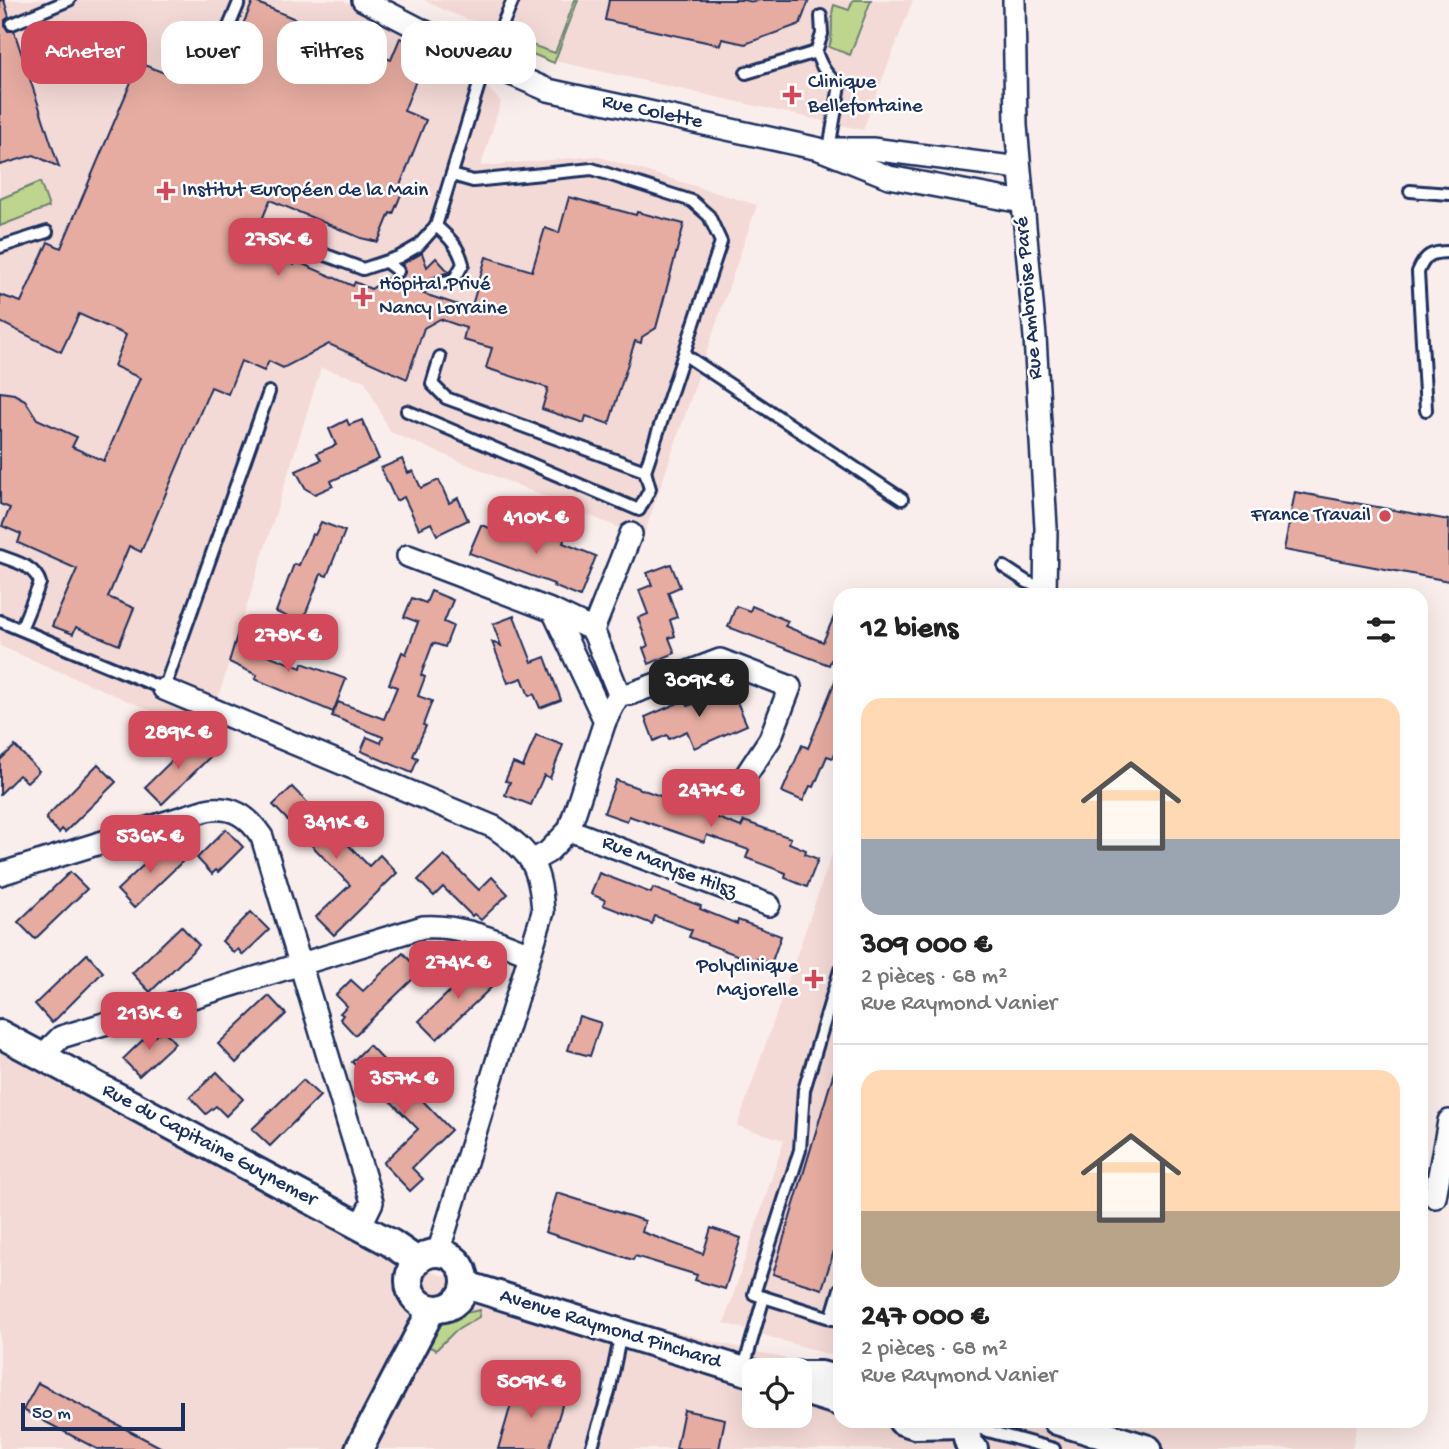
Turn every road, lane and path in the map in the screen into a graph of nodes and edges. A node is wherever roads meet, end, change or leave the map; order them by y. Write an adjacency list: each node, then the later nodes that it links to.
1 (69, 0): 10 (lane)
2 (240, 0): 7 (lane)
3 (363, 0): 8 (street, Rue Colette)
4 (513, 0): 9 (lane)
5 (1014, 0): 16 (street, Rue Ambroise Paré)
6 (821, 16): 11 (lane)
7 (232, 21)
8 (404, 21)
9 (504, 21)
10 (12, 24)
11 (816, 52): 12 (lane); 15 (lane)
12 (746, 73)
13 (479, 84): 17 (lane)
14 (534, 84): 15 (street, Rue Colette)
15 (824, 149): 16 (street, Rue Colette); 20 (street, Rue Colette)
16 (1019, 168): 20 (street, Rue Ambroise Paré)
17 (452, 175): 21 (lane); 29 (lane)
18 (1410, 191): 19 (lane)
19 (1449, 194)
20 (1022, 202): 41 (street, Rue Ambroise Paré)
21 (436, 226): 26 (lane); 28 (lane)
22 (47, 232): 23 (lane)
23 (0, 247)
24 (307, 248): 26 (lane)
25 (1449, 252): 32 (lane)
26 (386, 262): 27 (lane)
27 (398, 271)
28 (436, 284)
29 (685, 355): 34 (lane); 35 (lane)
30 (440, 357): 34 (lane)
31 (269, 391): 46 (lane)
32 (1426, 410)
33 (407, 411): 34 (lane)
34 (645, 471)
35 (902, 499)
36 (631, 534): 45 (street)
37 (0, 556): 44 (lane)
38 (408, 556): 42 (street)
39 (1004, 567): 40 (lane)
40 (1038, 588)
41 (1045, 588)
42 (553, 611): 45 (street); 48 (street)
43 (0, 621): 44 (lane)
44 (21, 629): 46 (lane)
45 (593, 630): 47 (street)
46 (164, 689): 51 (street)
47 (619, 694): 48 (street); 49 (street)
48 (606, 721): 50 (street)
49 (735, 792)
50 (569, 830): 51 (street); 53 (street, Rue Maryse Hilsz)
51 (532, 861): 54 (street)
52 (0, 874): 55 (street)
53 (769, 905)
54 (530, 954): 55 (street); 62 (street)
55 (301, 964): 58 (street); 61 (street)
56 (833, 993): 64 (lane)
57 (0, 1034): 58 (street, Rue du Capitaine Guynemer)
58 (41, 1057): 61 (street, Rue du Capitaine Guynemer)
59 (1449, 1121): 60 (street)
60 (1435, 1197)
61 (360, 1227): 62 (street, Rue du Capitaine Guynemer)
62 (428, 1257): 63 (street); 65 (street)
63 (466, 1285): 65 (street); 67 (street, Avenue Raymond Pinchard)
64 (764, 1297): 66 (lane); 68 (lane)
65 (432, 1309): 77 (street)
66 (833, 1319)
67 (621, 1333): 69 (street, Avenue Raymond Pinchard); 78 (lane)
68 (752, 1358)
69 (742, 1371)
70 (812, 1375): 71 (street)
71 (833, 1378)
72 (812, 1393): 73 (street)
73 (833, 1400)
74 (965, 1428): 79 (street)
75 (983, 1428): 80 (lane)
76 (1080, 1428): 81 (street)
77 (359, 1449)
78 (591, 1449)
79 (974, 1449)
80 (1054, 1449)
81 (1147, 1449)

